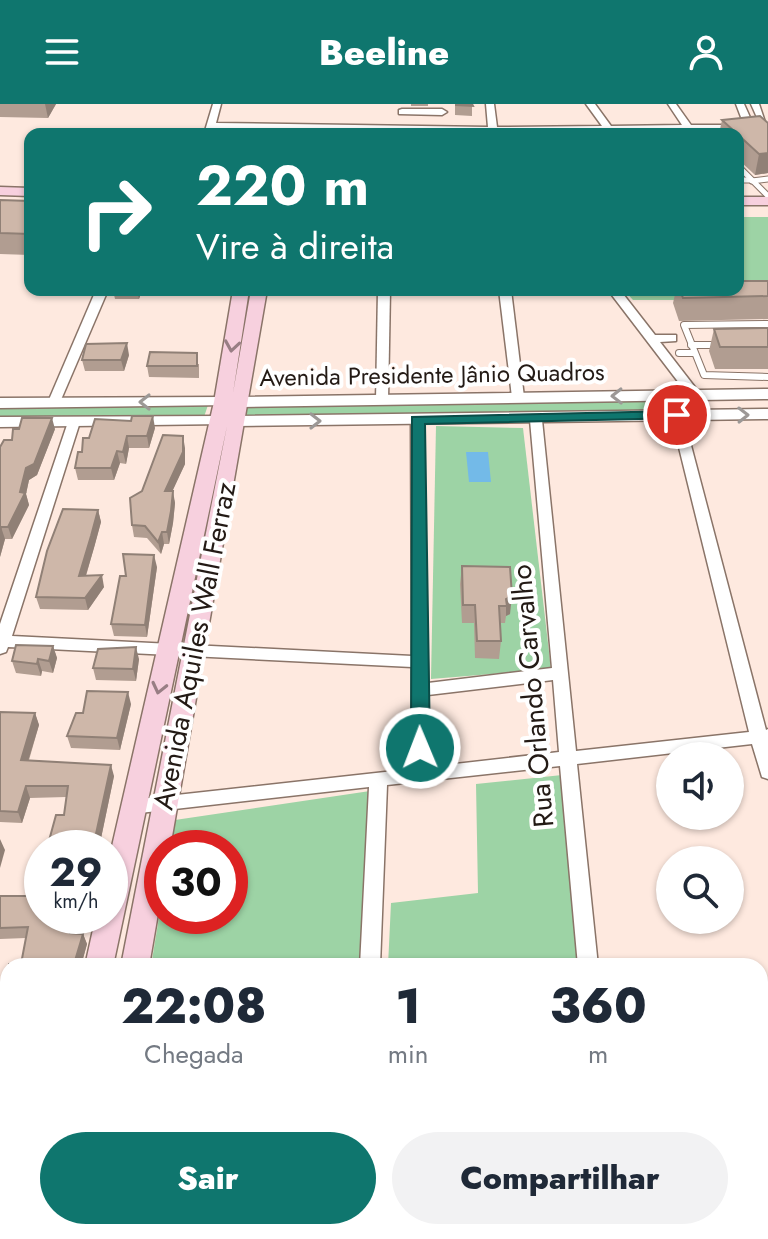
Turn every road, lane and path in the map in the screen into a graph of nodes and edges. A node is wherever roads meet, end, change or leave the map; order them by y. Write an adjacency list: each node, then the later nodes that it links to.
1 (217, 104): 11 (street)
2 (490, 104): 12 (street)
3 (590, 104): 13 (street)
4 (672, 104): 14 (street)
5 (740, 104): 10 (street)
6 (755, 104): 9 (street)
7 (402, 112): 8 (street)
8 (442, 112)
9 (765, 124): 10 (street)
10 (750, 127): 15 (street)
11 (209, 128)
12 (493, 128)
13 (607, 128)
14 (697, 128)
15 (733, 128)
16 (744, 172): 19 (lane)
17 (768, 179): 19 (lane)
18 (744, 180): 19 (lane)
19 (752, 180): 22 (lane)
20 (0, 191): 21 (main road)
21 (24, 192)
22 (768, 198): 23 (main road)
23 (744, 200)
24 (0, 201): 25 (main road)
25 (24, 202)
26 (744, 209): 27 (main road)
27 (768, 209)
28 (99, 296): 47 (street)
29 (240, 296): 49 (main road, Avenida Aquiles Wall Ferraz, one-way to 49)
30 (258, 296): 49 (main road, Avenida Aquiles Wall Ferraz)
31 (384, 296): 46 (street)
32 (506, 296): 45 (street)
33 (619, 296): 37 (street)
34 (768, 324): 35 (lane)
35 (688, 337): 36 (lane); 39 (lane)
36 (672, 338): 37 (street)
37 (651, 339): 41 (street)
38 (722, 345): 39 (lane)
39 (692, 349): 40 (lane); 42 (lane)
40 (679, 353): 41 (street)
41 (662, 354): 44 (street)
42 (768, 377)
43 (768, 394): 44 (street, Avenida Presidente Jânio Quadros)
44 (695, 395): 45 (street, Avenida Presidente Jânio Quadros, one-way to 45); 52 (street)
45 (518, 397): 46 (street, Avenida Presidente Jânio Quadros)
46 (382, 400): 49 (street, Avenida Presidente Jânio Quadros)
47 (54, 402): 48 (street, Avenida Presidente Jânio Quadros); 49 (street, Avenida Presidente Jânio Quadros, one-way to 47)
48 (0, 403)
49 (230, 412): 53 (street, Avenida Presidente Jânio Quadros, one-way to 53); 56 (street, Avenida Presidente Jânio Quadros); 58 (main road, Avenida Aquiles Wall Ferraz); 59 (main road, Avenida Aquiles Wall Ferraz)
50 (768, 414): 52 (street, Avenida Presidente Jânio Quadros, one-way to 50)
51 (677, 415): 52 (street, Avenida Presidente Jânio Quadros); 54 (street, Avenida Presidente Jânio Quadros); 63 (street)
52 (704, 415)
53 (417, 420): 54 (street, Avenida Presidente Jânio Quadros); 60 (street)
54 (536, 420): 61 (street, Rua Orlando Carvalho)
55 (0, 422): 56 (street, Avenida Presidente Jânio Quadros)
56 (74, 422): 57 (street)
57 (1, 643): 58 (street)
58 (168, 650): 59 (street); 69 (main road, Avenida Aquiles Wall Ferraz, one-way to 69)
59 (195, 652): 60 (street); 68 (main road, Avenida Aquiles Wall Ferraz)
60 (420, 662): 62 (street)
61 (560, 673): 62 (street); 64 (street, Rua Orlando Carvalho)
62 (419, 690): 66 (street)
63 (764, 736): 64 (street); 65 (street)
64 (569, 761): 66 (street); 75 (street, Rua Orlando Carvalho)
65 (768, 772)
66 (421, 776): 67 (street)
67 (378, 782): 68 (street); 74 (street)
68 (163, 806): 69 (street); 73 (main road, Avenida Aquiles Wall Ferraz)
69 (131, 807): 70 (main road, Avenida Aquiles Wall Ferraz)
70 (126, 830)
71 (106, 934): 72 (main road, Avenida Aquiles Wall Ferraz)
72 (101, 958)
73 (136, 958)
74 (370, 958)
75 (587, 958)

